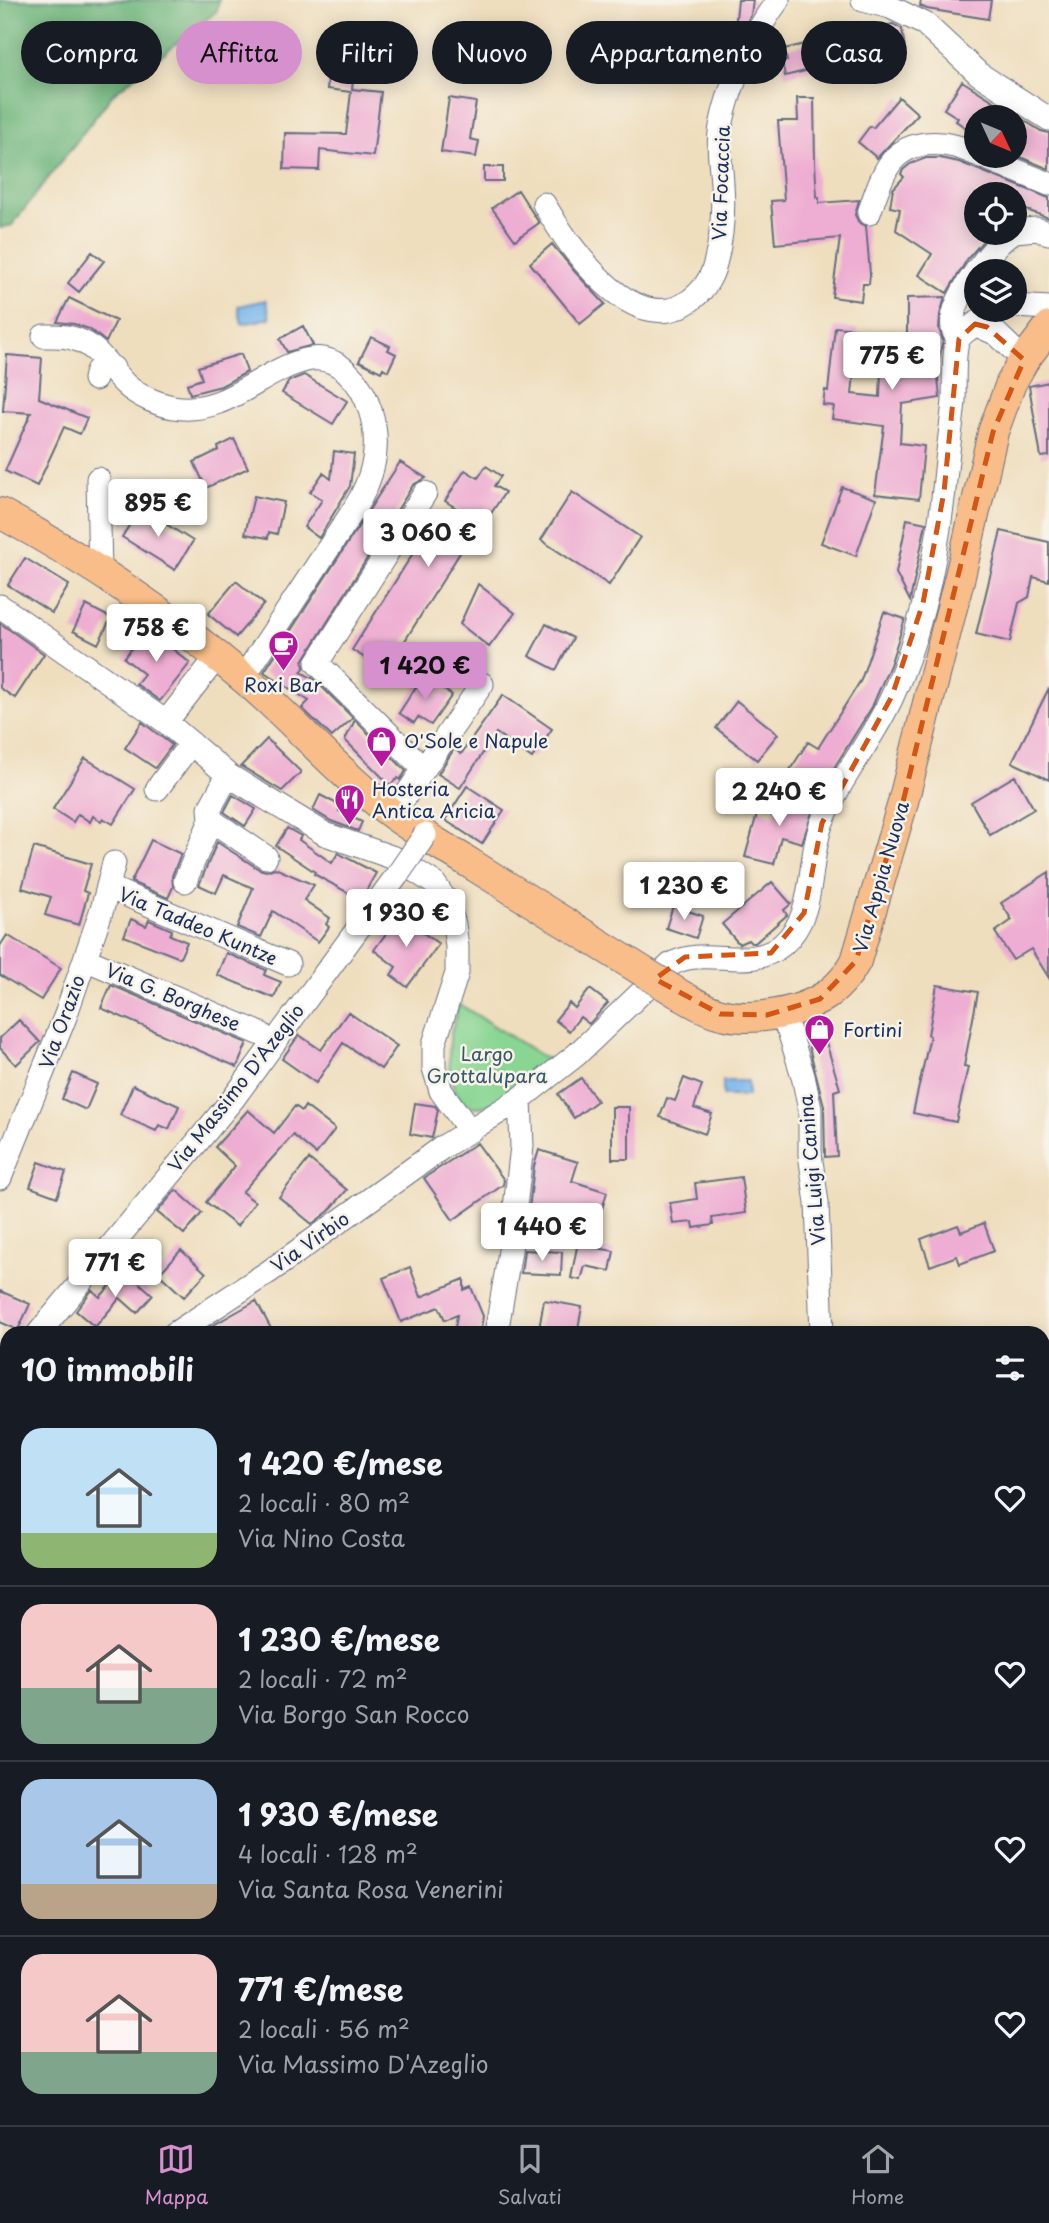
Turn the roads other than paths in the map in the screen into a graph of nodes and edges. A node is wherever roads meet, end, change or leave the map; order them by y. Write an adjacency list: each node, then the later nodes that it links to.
1 (778, 0): 7 (street, Via Focaccia)
2 (863, 0): 3 (street)
3 (1049, 119)
4 (964, 148): 8 (street)
5 (1010, 168): 6 (street)
6 (1049, 184)
7 (544, 204)
8 (869, 213)
9 (1027, 230): 10 (street)
10 (1049, 233)
11 (999, 245): 16 (street)
12 (1027, 307): 13 (street)
13 (1049, 308)
14 (981, 322): 16 (street)
15 (1049, 327): 18 (main road, Via Appia Nuova)
16 (967, 331): 18 (street); 43 (street)
17 (44, 336): 25 (street)
18 (1024, 360): 41 (main road, Via Appia Nuova)
19 (98, 479): 22 (street)
20 (425, 493): 29 (street)
21 (0, 513): 22 (main road, Via Appia Nuova)
22 (100, 573): 24 (main road, Via Appia Nuova)
23 (0, 606): 27 (street)
24 (217, 657): 25 (main road, Via Appia Nuova); 27 (street)
25 (243, 677): 32 (main road, Via Appia Nuova)
26 (482, 684): 29 (street)
27 (166, 722): 28 (street)
28 (191, 743): 30 (street); 31 (street)
29 (424, 769): 32 (street)
30 (228, 775): 33 (street); 44 (street)
31 (157, 789)
32 (393, 814): 34 (main road, Via Appia Nuova)
33 (211, 820): 35 (street); 37 (street)
34 (425, 835): 41 (main road, Via Appia Nuova, bridge); 46 (street, Via Massimo D'Azeglio, bridge)
35 (266, 856)
36 (114, 863): 38 (street, Via Orazio)
37 (185, 881)
38 (108, 887): 39 (street, Via Orazio); 40 (street, Via Taddeo Kuntze)
39 (85, 960): 42 (street, Via G. Borghese); 45 (street, Via Orazio)
40 (288, 964)
41 (778, 1012): 49 (street, Via Luigi Canina)
42 (261, 1034)
43 (520, 1099): 44 (street); 48 (street)
44 (470, 1131): 47 (street, Via Virbio)
45 (0, 1178)
46 (45, 1326)
47 (186, 1326)
48 (497, 1326)
49 (822, 1326)

